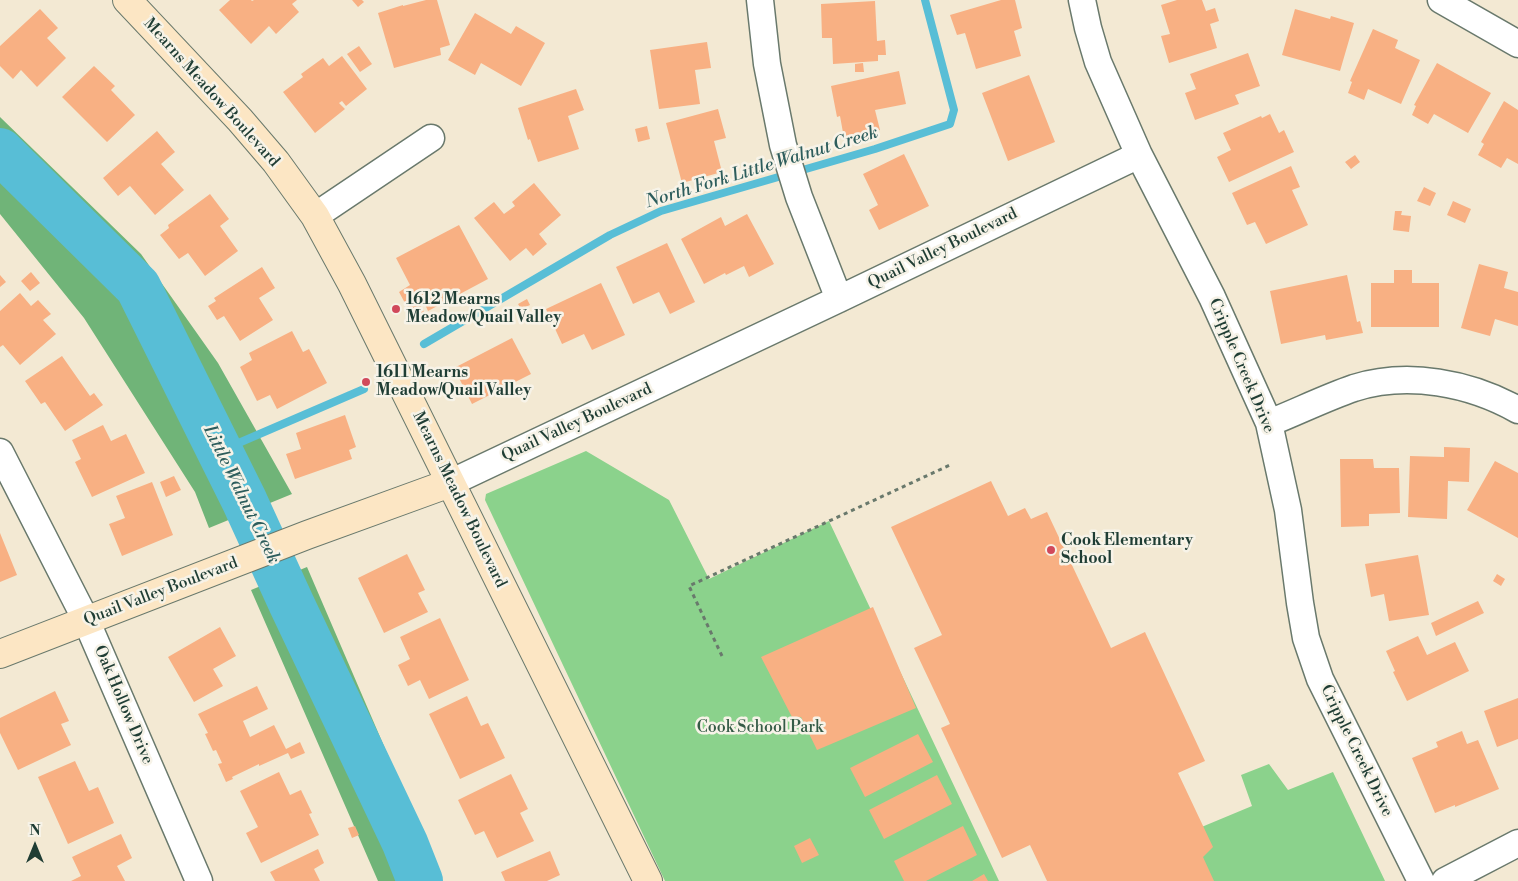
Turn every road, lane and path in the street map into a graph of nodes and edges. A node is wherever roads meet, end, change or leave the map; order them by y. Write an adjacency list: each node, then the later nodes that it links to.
1 (760, 0): 9 (street)
2 (1082, 0): 7 (street, Cripple Creek Drive)
3 (1441, 0): 5 (street)
4 (132, 2): 8 (street, Mearns Meadow Boulevard)
5 (1518, 44)
6 (431, 138): 8 (street)
7 (1139, 155): 9 (street, Quail Valley Boulevard); 11 (street, Cripple Creek Drive)
8 (315, 216): 14 (street, Mearns Meadow Boulevard)
9 (839, 299): 14 (street, Quail Valley Boulevard)
10 (1518, 410): 11 (street)
11 (1269, 423): 21 (street, Cripple Creek Drive)
12 (0, 452): 15 (street, Oak Hollow Drive)
13 (950, 464): 17 (path)
14 (450, 483): 15 (street, Quail Valley Boulevard); 20 (street, Mearns Meadow Boulevard)
15 (86, 620): 16 (street, Quail Valley Boulevard); 19 (street, Oak Hollow Drive)
16 (0, 654)
17 (722, 656)
18 (1518, 844): 22 (street)
19 (199, 881)
20 (648, 881)
21 (1420, 881)
22 (1445, 881)

